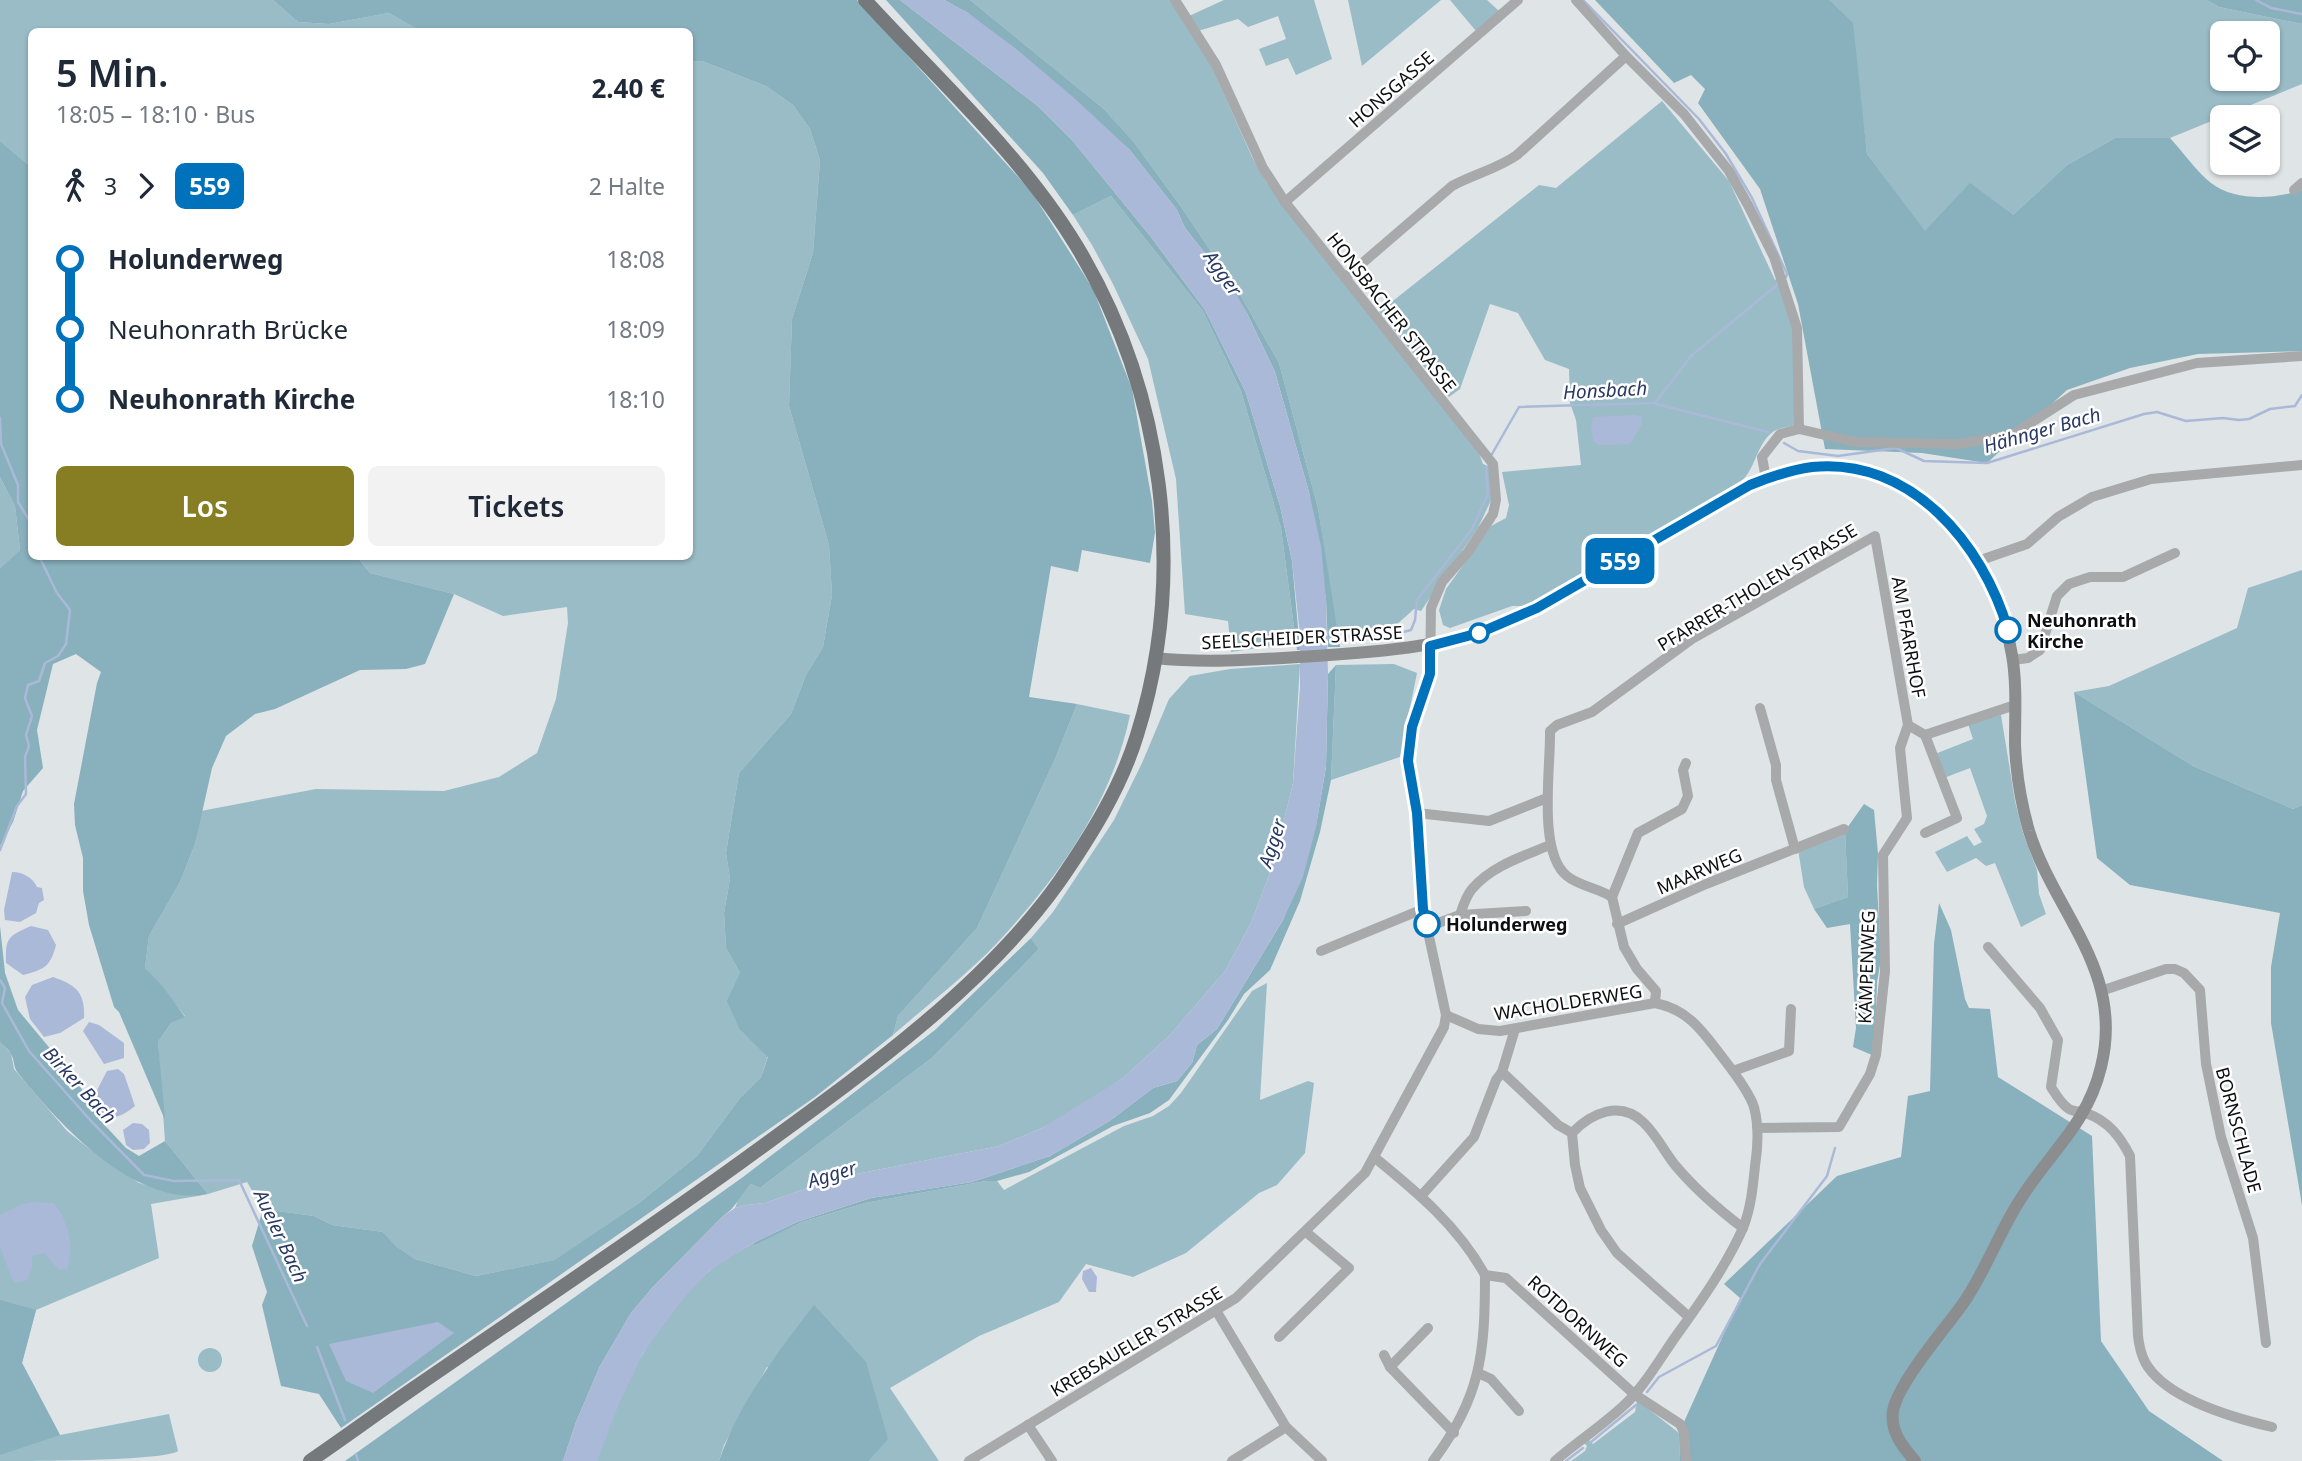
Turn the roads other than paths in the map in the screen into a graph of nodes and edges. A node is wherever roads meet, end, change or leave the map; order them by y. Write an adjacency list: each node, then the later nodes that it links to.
1 (865, 0): 16 (main road)
2 (1175, 0): 6 (street, HONSBACHER STRASSE)
3 (1518, 0): 6 (street, HONSGASSE)
4 (1576, 0): 5 (street)
5 (1626, 55): 7 (street); 9 (street)
6 (1285, 202): 7 (street, HONSBACHER STRASSE)
7 (1345, 278): 15 (street, HONSBACHER STRASSE)
8 (2302, 356): 9 (street)
9 (1799, 429): 11 (street)
10 (2302, 465): 14 (street)
11 (1766, 479): 14 (street, SEELSCHEIDER STRASSE); 15 (street, SEELSCHEIDER STRASSE)
12 (1875, 536): 20 (street, AM PFARRHOF); 23 (street, PFARRER-THOLEN-STRASSE)
13 (2175, 552): 17 (street)
14 (1978, 561): 17 (street, SEELSCHEIDER STRASSE)
15 (1430, 646): 16 (street, SEELSCHEIDER STRASSE); 24 (street)
16 (1155, 658): 66 (main road)
17 (2013, 660): 18 (street, SEELSCHEIDER STRASSE)
18 (2015, 705): 21 (street); 37 (street, SEELSCHEIDER STRASSE)
19 (1760, 708): 28 (street)
20 (1908, 725): 21 (street, AM PFARRHOF); 45 (street, KÄMPENWEG)
21 (1925, 735): 26 (street)
22 (1686, 763): 29 (street)
23 (1547, 798): 24 (street); 27 (street)
24 (1417, 813): 30 (street)
25 (1844, 829): 28 (street, MAARWEG)
26 (1925, 833)
27 (1550, 845): 29 (street); 32 (street)
28 (1795, 849): 33 (street, MAARWEG)
29 (1612, 897): 33 (street)
30 (1423, 909): 34 (street); 36 (street)
31 (1526, 911): 32 (street)
32 (1460, 915): 34 (street)
33 (1617, 924): 38 (street)
34 (1427, 927): 40 (street)
35 (1988, 947): 44 (street)
36 (1321, 951)
37 (2101, 991): 44 (street, SEELSCHEIDER STRASSE); 56 (street, BORNSCHLADE)
38 (1655, 1003): 41 (street, WACHOLDERWEG); 42 (street)
39 (1791, 1009): 42 (street)
40 (1446, 1015): 41 (street, WACHOLDERWEG); 47 (street, KREBSAUELER STRASSE)
41 (1515, 1028): 43 (street)
42 (1733, 1071): 45 (street)
43 (1502, 1072): 46 (street); 48 (street)
44 (2084, 1112): 64 (street); 74 (street, SEELSCHEIDER STRASSE)
45 (1757, 1128): 49 (street)
46 (1572, 1133): 49 (street); 53 (street)
47 (1374, 1157): 48 (street); 50 (street, KREBSAUELER STRASSE)
48 (1421, 1196): 51 (street)
49 (1742, 1228): 53 (street)
50 (1306, 1232): 52 (street, KREBSAUELER STRASSE); 55 (street)
51 (1485, 1275): 59 (street); 60 (street, ROTDORNWEG)
52 (1217, 1312): 62 (street, KREBSAUELER STRASSE); 63 (street)
53 (1689, 1317): 60 (street)
54 (1428, 1328): 58 (street)
55 (1279, 1337)
56 (2266, 1343)
57 (1384, 1354): 58 (street)
58 (1390, 1367): 65 (street)
59 (1478, 1373): 61 (street); 65 (street)
60 (1634, 1394): 72 (street); 73 (street, ROTDORNWEG)
61 (1519, 1411)
62 (1028, 1425): 67 (street, KREBSAUELER STRASSE); 68 (street)
63 (1286, 1427): 69 (street); 70 (street)
64 (2272, 1427)
65 (1454, 1433): 71 (street)
66 (310, 1461)
67 (969, 1461)
68 (1052, 1461)
69 (1231, 1461)
70 (1322, 1461)
71 (1433, 1461)
72 (1555, 1461)
73 (1686, 1461)
74 (1915, 1461)

